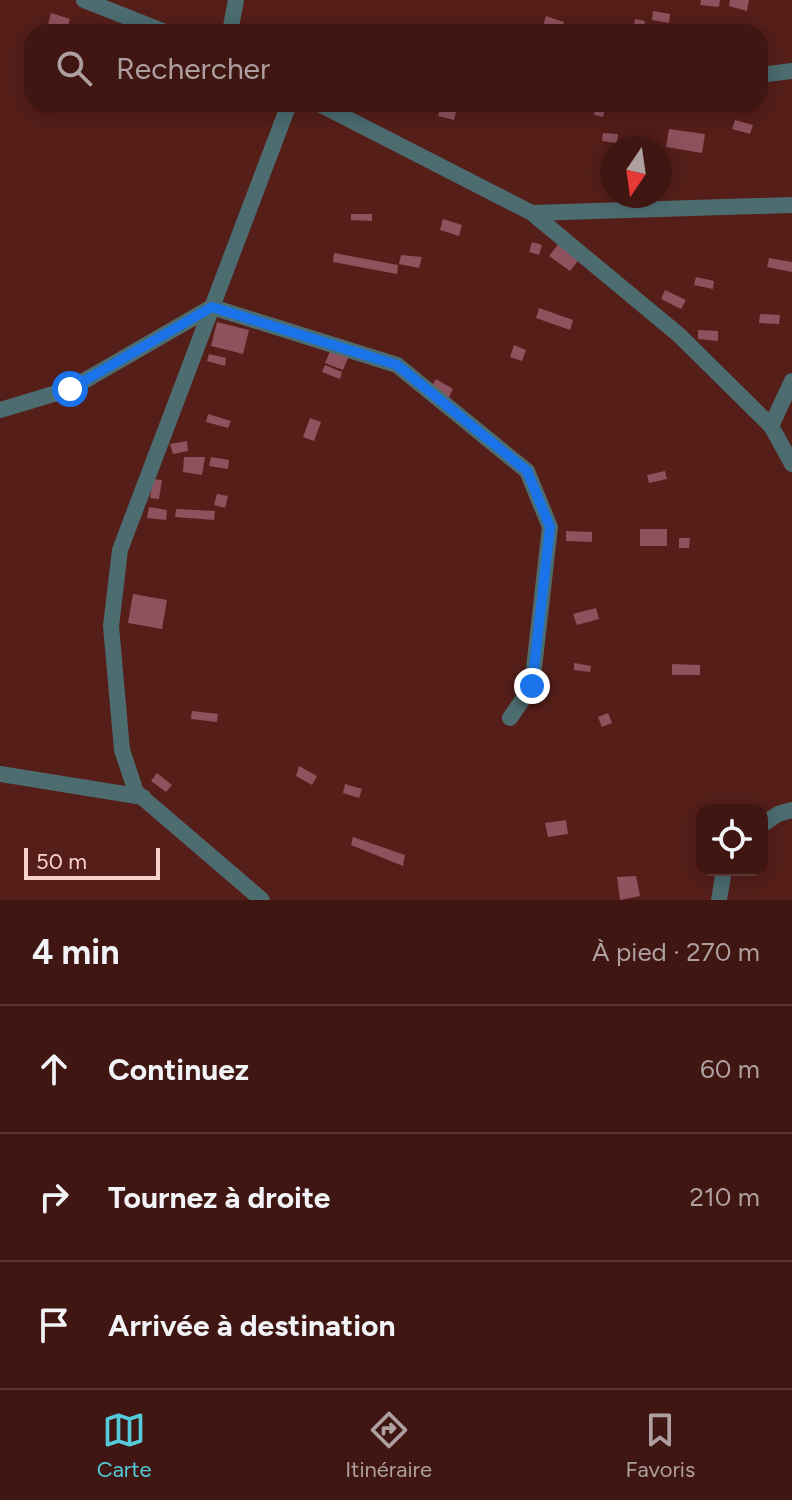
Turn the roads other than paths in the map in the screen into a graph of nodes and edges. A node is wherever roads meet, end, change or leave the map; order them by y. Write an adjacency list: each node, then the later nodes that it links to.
1 (84, 0): 3 (street)
2 (236, 0): 4 (street)
3 (145, 24)
4 (232, 24)
5 (792, 71): 6 (street)
6 (768, 74)
7 (286, 112): 11 (street)
8 (335, 112): 10 (street)
9 (792, 205): 10 (street)
10 (532, 213): 14 (street)
11 (212, 307): 13 (street); 16 (street); 18 (street)
12 (792, 381): 14 (street)
13 (0, 410)
14 (771, 426): 15 (street)
15 (792, 464)
16 (510, 718)
17 (0, 774): 18 (street)
18 (143, 797): 22 (street)
19 (792, 810): 20 (street)
20 (768, 822)
21 (723, 876): 23 (street)
22 (262, 900)
23 (719, 900)

